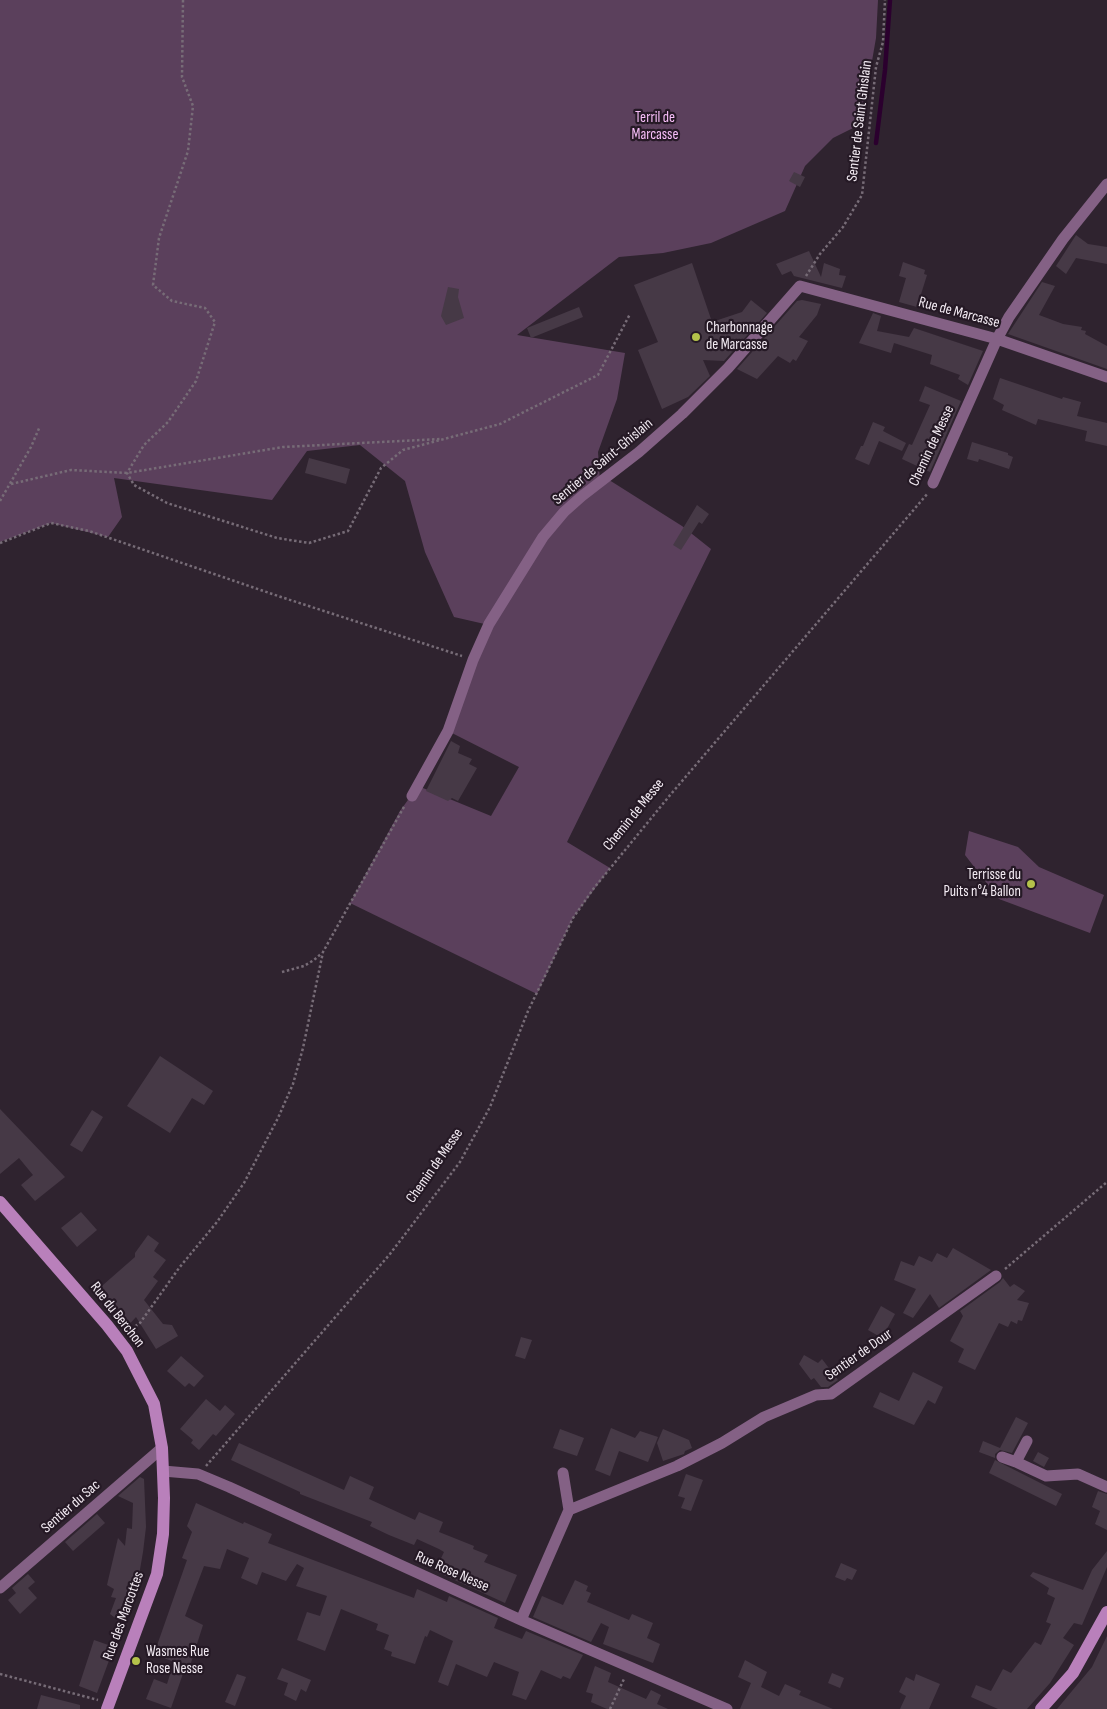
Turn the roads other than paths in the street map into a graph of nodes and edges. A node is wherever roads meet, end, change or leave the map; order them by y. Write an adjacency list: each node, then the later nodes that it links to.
1 (1107, 184): 3 (street, Chemin de Messe)
2 (800, 286): 3 (street, Rue de Marcasse); 6 (street, Sentier de Saint-Ghislain)
3 (997, 339): 4 (street, Rue de Marcasse); 5 (street, Chemin de Messe)
4 (1107, 378)
5 (932, 484)
6 (412, 796)
7 (0, 1202): 10 (street, Rue du Berchon)
8 (996, 1276): 16 (street, Sentier de Dour)
9 (1027, 1442): 12 (street)
10 (162, 1448): 13 (street, Rue du Berchon); 17 (street, Sentier du Sac)
11 (1002, 1457): 12 (street)
12 (1016, 1462): 15 (street)
13 (164, 1471): 19 (street, Rue Rose Nesse); 20 (street, Rue des Marcottes)
14 (563, 1473): 16 (street)
15 (1107, 1487)
16 (569, 1510): 19 (street)
17 (0, 1588)
18 (1107, 1612): 22 (street)
19 (521, 1620): 21 (street, Rue Rose Nesse)
20 (108, 1706)
21 (727, 1709)
22 (1041, 1709)

